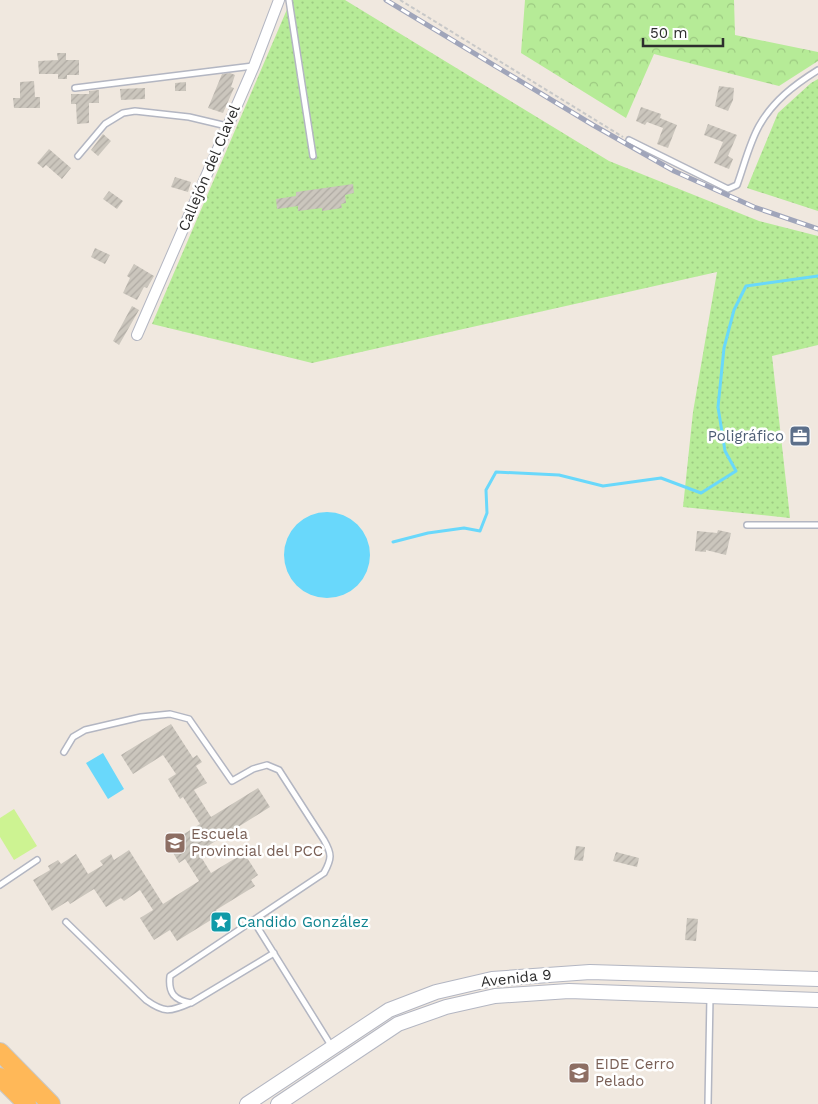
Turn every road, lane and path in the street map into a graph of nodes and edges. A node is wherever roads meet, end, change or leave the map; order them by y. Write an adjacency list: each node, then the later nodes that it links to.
1 (279, 0): 4 (street, Callejón del Clavel)
2 (289, 0): 10 (lane)
3 (400, 0): 8 (path)
4 (254, 66): 6 (lane); 7 (street, Callejón del Clavel)
5 (818, 70): 8 (lane)
6 (75, 88)
7 (227, 126): 9 (lane); 11 (street, Callejón del Clavel)
8 (629, 140)
9 (78, 156)
10 (313, 156)
11 (137, 335)
12 (746, 525): 13 (lane)
13 (818, 525)
14 (64, 752): 17 (lane)
15 (37, 860): 16 (lane)
16 (0, 885)
17 (253, 920): 19 (lane); 24 (lane)
18 (66, 922): 24 (lane)
19 (274, 953): 24 (lane); 25 (lane)
20 (710, 976): 21 (street, Avenida 9); 22 (street); 25 (street, Avenida 9)
21 (818, 979)
22 (710, 996): 23 (street, Avenida 9); 27 (street, Avenida 9); 33 (lane)
23 (818, 1000)
24 (191, 1003)
25 (332, 1048): 27 (street); 31 (street, Avenida 9)
26 (0, 1052): 30 (highway)
27 (342, 1062): 32 (street, Avenida 9)
28 (0, 1076): 29 (highway)
29 (27, 1104)
30 (51, 1104)
31 (247, 1104)
32 (278, 1104)
33 (708, 1104)

